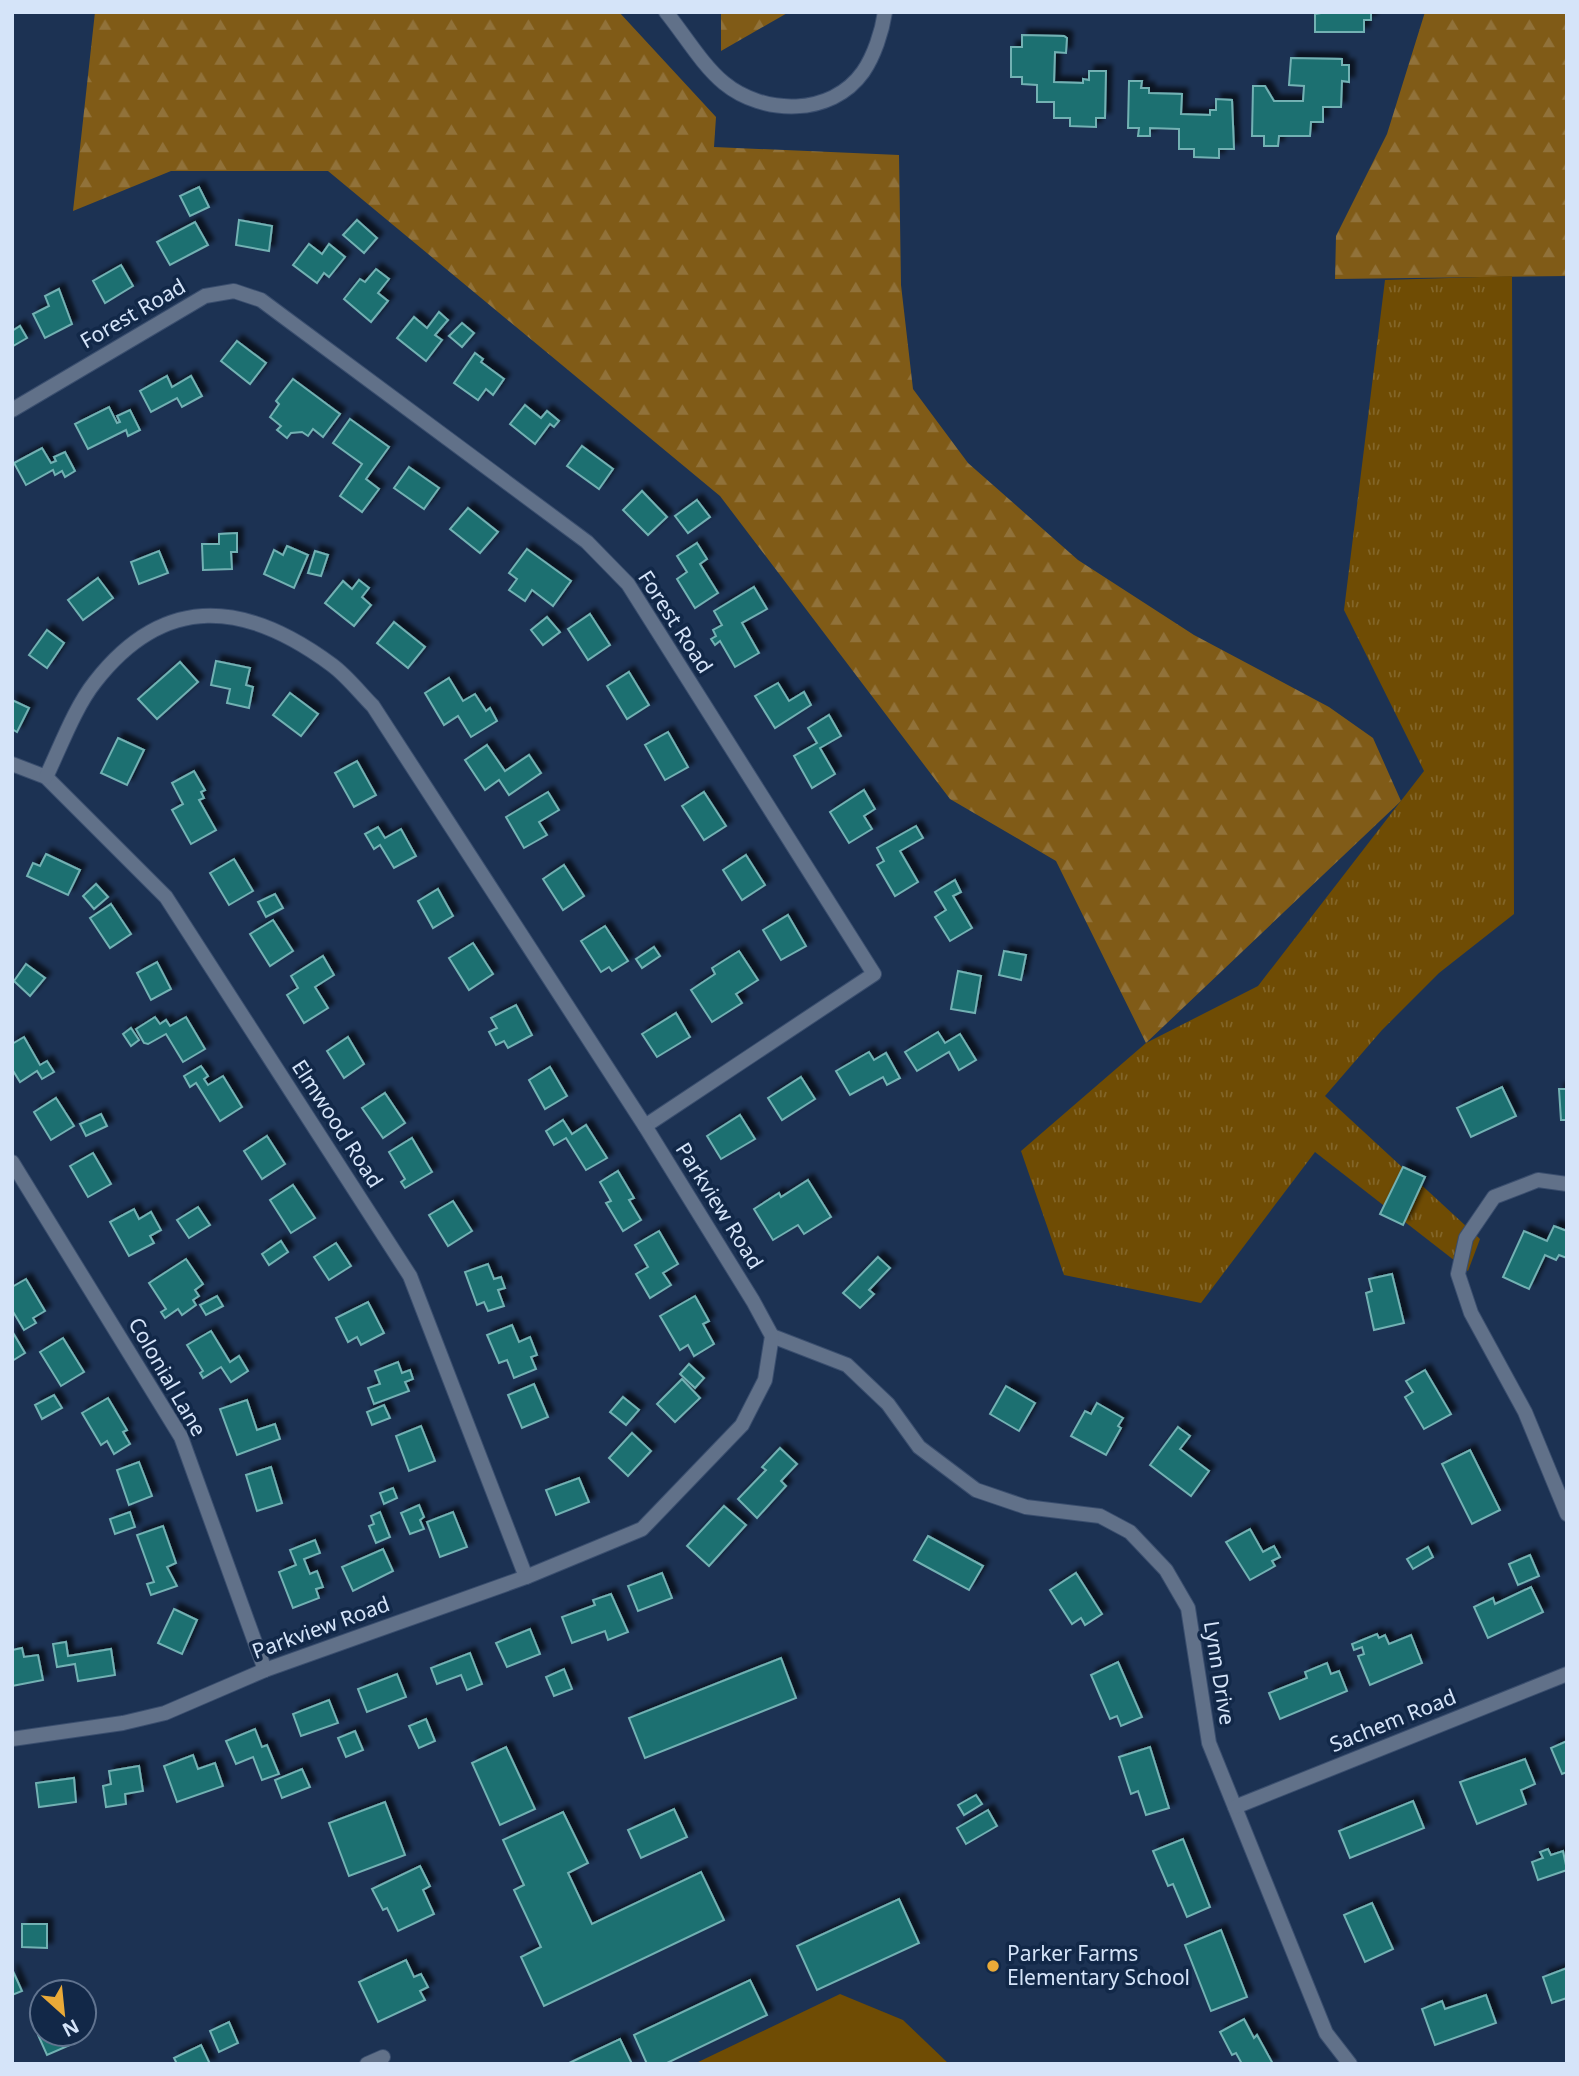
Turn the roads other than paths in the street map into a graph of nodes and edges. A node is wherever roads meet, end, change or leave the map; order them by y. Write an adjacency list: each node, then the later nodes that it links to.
1 (666, 12): 2 (street)
2 (885, 12)
3 (12, 410): 6 (street, Forest Road)
4 (12, 764): 5 (street, Elmwood Road)
5 (46, 777): 6 (street, Parkview Road); 11 (street, Elmwood Road)
6 (645, 1126): 9 (street, Parkview Road)
7 (12, 1162): 12 (street, Colonial Lane)
8 (1567, 1184): 10 (street)
9 (772, 1336): 11 (street, Parkview Road); 15 (street, Lynn Drive)
10 (1567, 1514)
11 (526, 1577): 12 (street, Parkview Road)
12 (265, 1670): 14 (street, Parkview Road)
13 (1567, 1674): 15 (street, Sachem Road)
14 (12, 1739)
15 (1235, 1807): 18 (street, Lynn Drive)
16 (383, 2057): 17 (street)
17 (367, 2064)
18 (1350, 2064)

